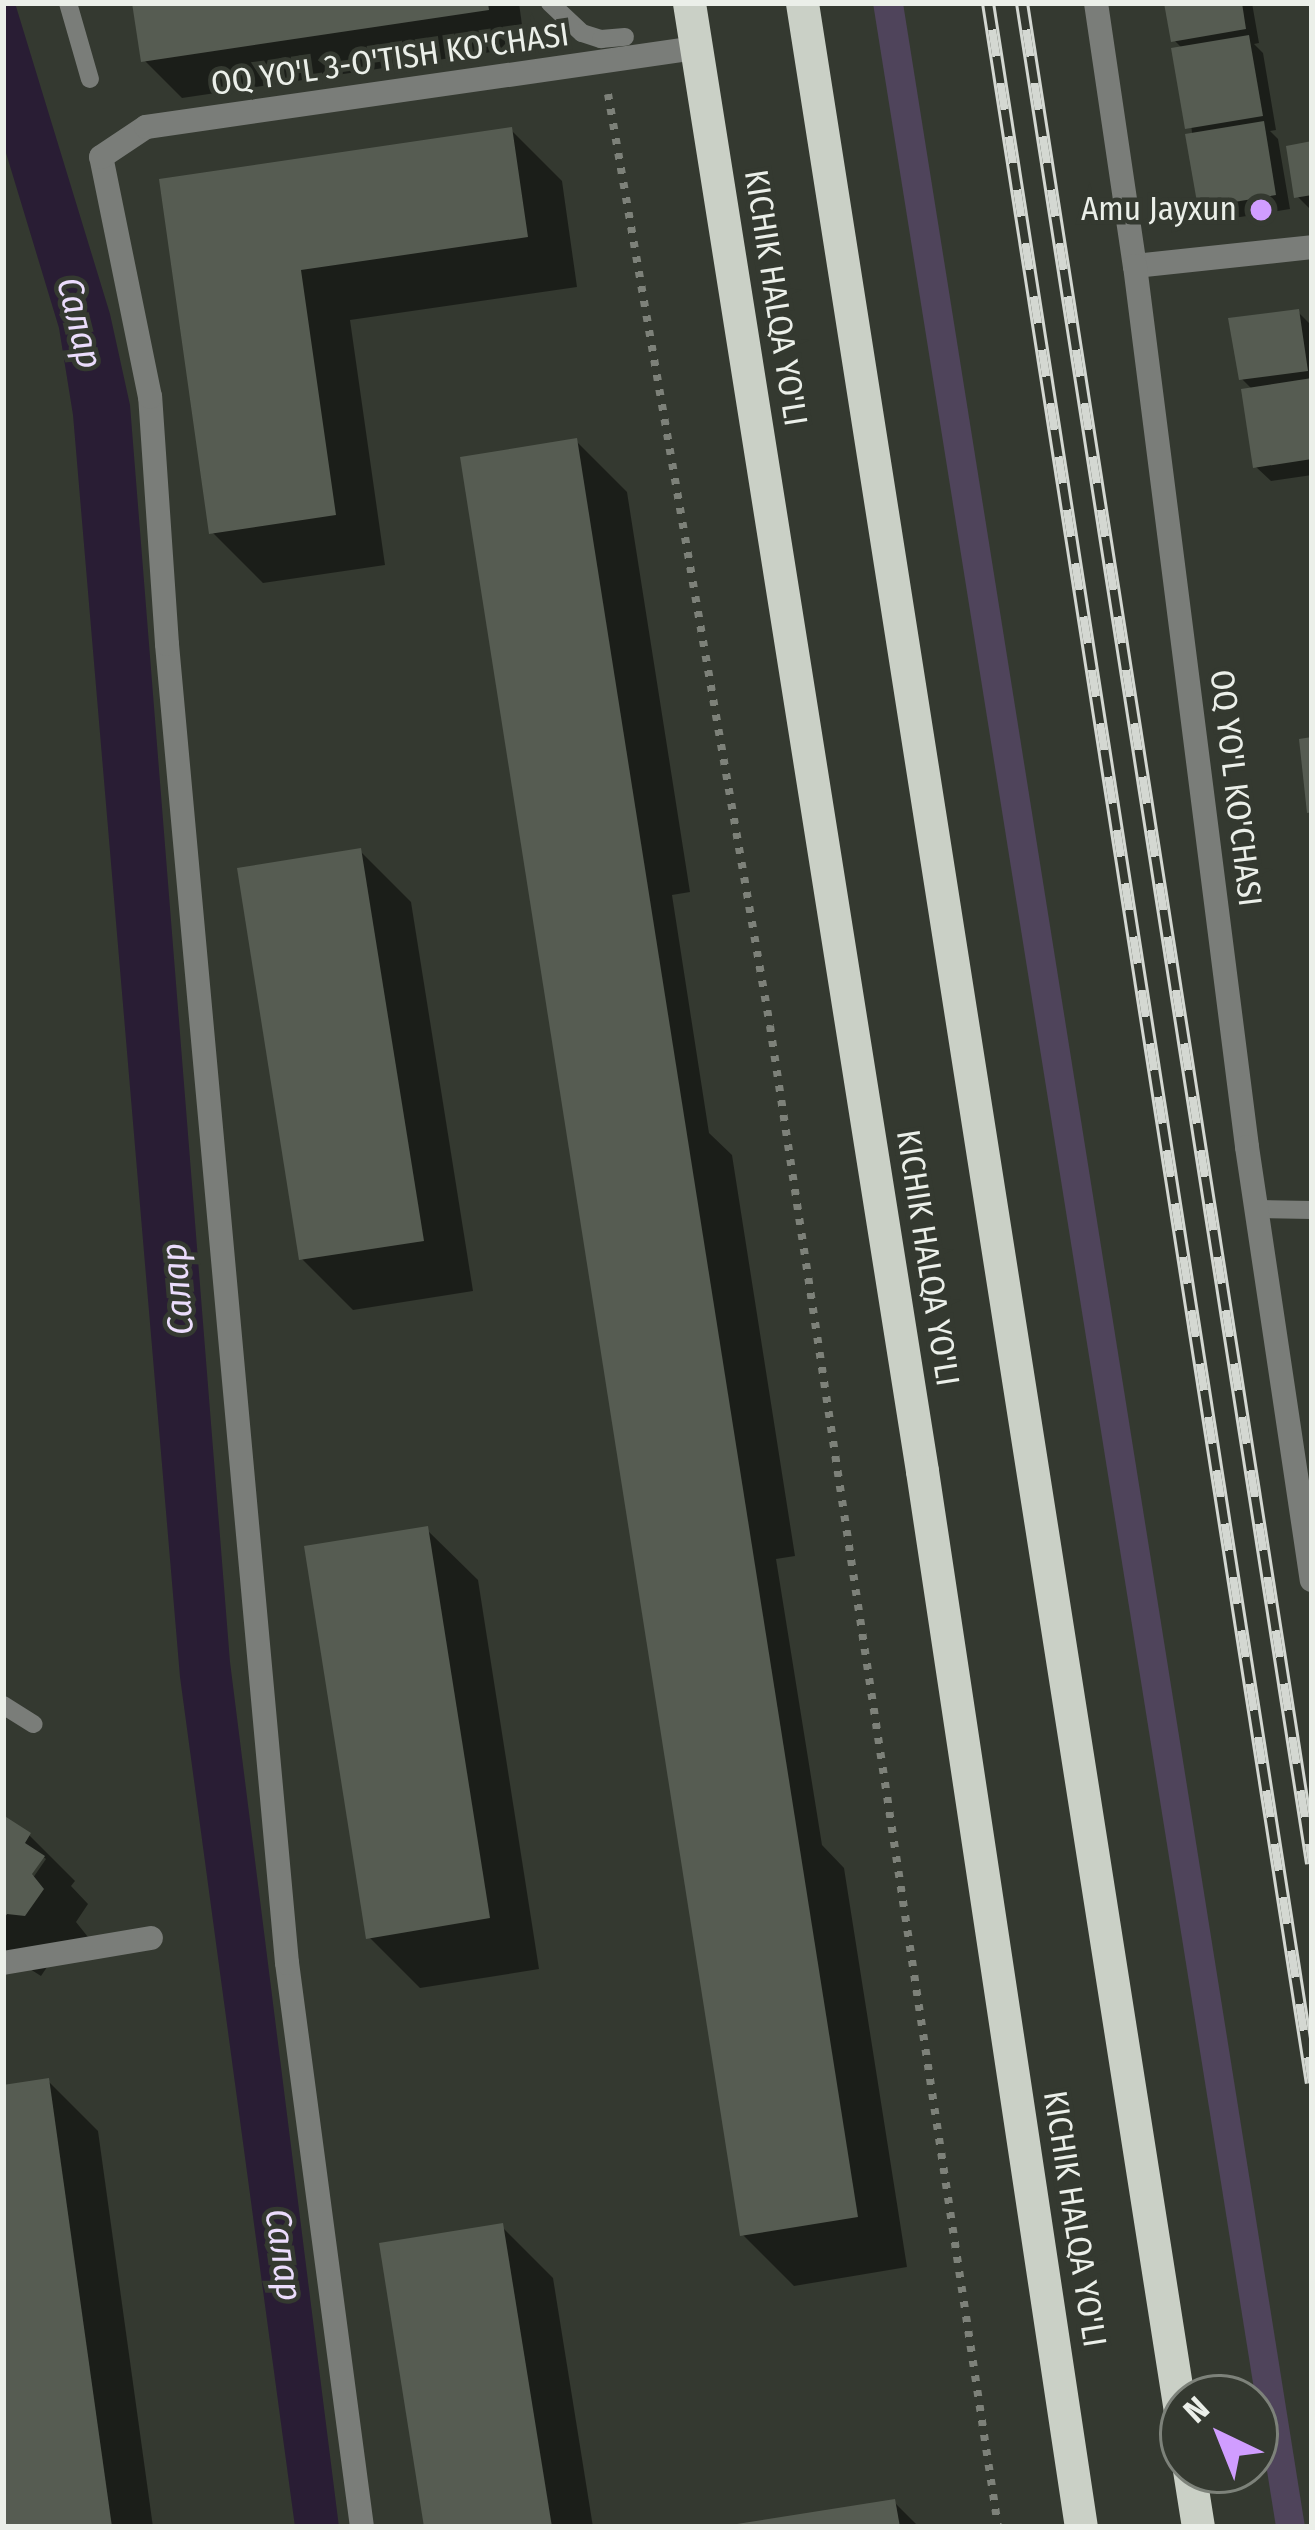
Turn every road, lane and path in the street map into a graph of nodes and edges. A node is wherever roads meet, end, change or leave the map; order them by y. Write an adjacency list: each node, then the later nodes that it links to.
1 (68, 3): 9 (lane)
2 (550, 3): 6 (lane)
3 (688, 3): 7 (highway, KICHIK HALQA YO'LI)
4 (802, 3): 19 (highway)
5 (1096, 3): 11 (street, OQ YO'L KO'CHASI)
6 (626, 37)
7 (696, 48): 8 (street, OQ YO'L 3-O'TISH KO'CHASI); 23 (highway, KICHIK HALQA YO'LI)
8 (603, 63): 21 (street, OQ YO'L 3-O'TISH KO'CHASI); 22 (path)
9 (91, 79)
10 (1312, 247): 11 (street)
11 (1136, 266): 12 (street, OQ YO'L KO'CHASI)
12 (1256, 1209): 13 (lane); 14 (street, OQ YO'L KO'CHASI)
13 (1312, 1210)
14 (1312, 1580)
15 (3, 1705): 16 (lane)
16 (33, 1724)
17 (151, 1938): 18 (street)
18 (3, 1963)
19 (1174, 2374)
20 (1193, 2494): 24 (highway)
21 (362, 2527)
22 (998, 2527)
23 (1081, 2527)
24 (1198, 2527)

